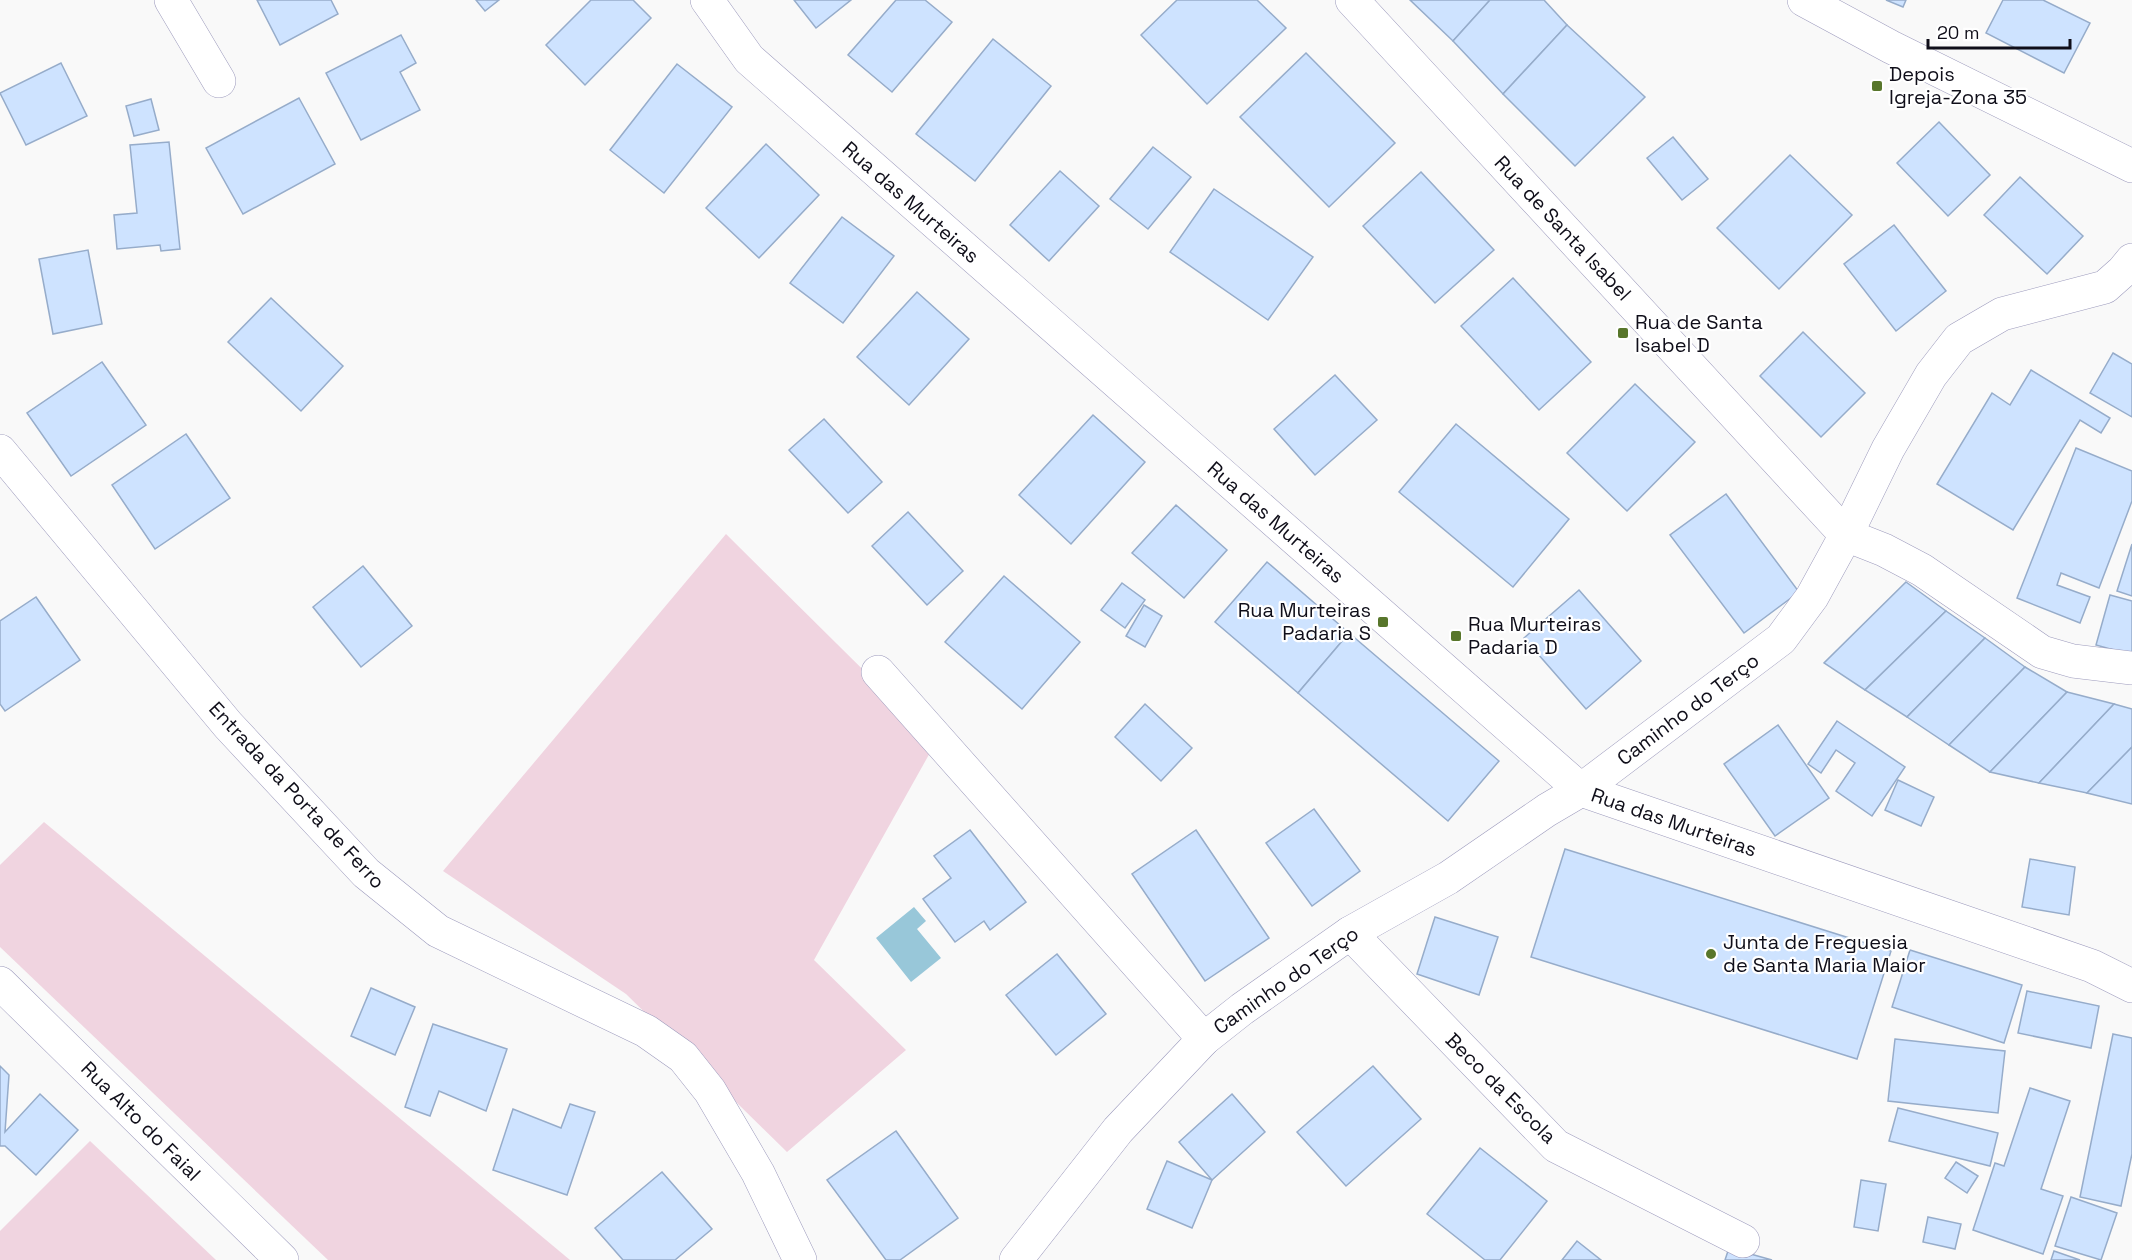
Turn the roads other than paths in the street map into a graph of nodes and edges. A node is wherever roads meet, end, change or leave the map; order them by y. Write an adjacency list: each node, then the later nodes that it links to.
1 (171, 0): 5 (street)
2 (707, 0): 12 (street, Rua das Murteiras)
3 (1352, 0): 9 (street, Rua de Santa Isabel)
4 (1804, 0): 6 (street)
5 (219, 81)
6 (2132, 165)
7 (2132, 260): 9 (street, Caminho do Terço)
8 (0, 451): 19 (street, Entrada da Porta de Ferro)
9 (1846, 535): 10 (street); 12 (street, Caminho do Terço)
10 (2132, 668)
11 (878, 672): 16 (street)
12 (1581, 790): 13 (street, Caminho do Terço); 15 (street, Rua das Murteiras)
13 (1350, 933): 16 (street, Caminho do Terço); 17 (street, Beco da Escola)
14 (0, 983): 18 (street, Rua Alto do Faial)
15 (2132, 986)
16 (1204, 1039): 20 (street, Caminho do Terço)
17 (1743, 1241)
18 (282, 1260)
19 (800, 1260)
20 (1016, 1260)

